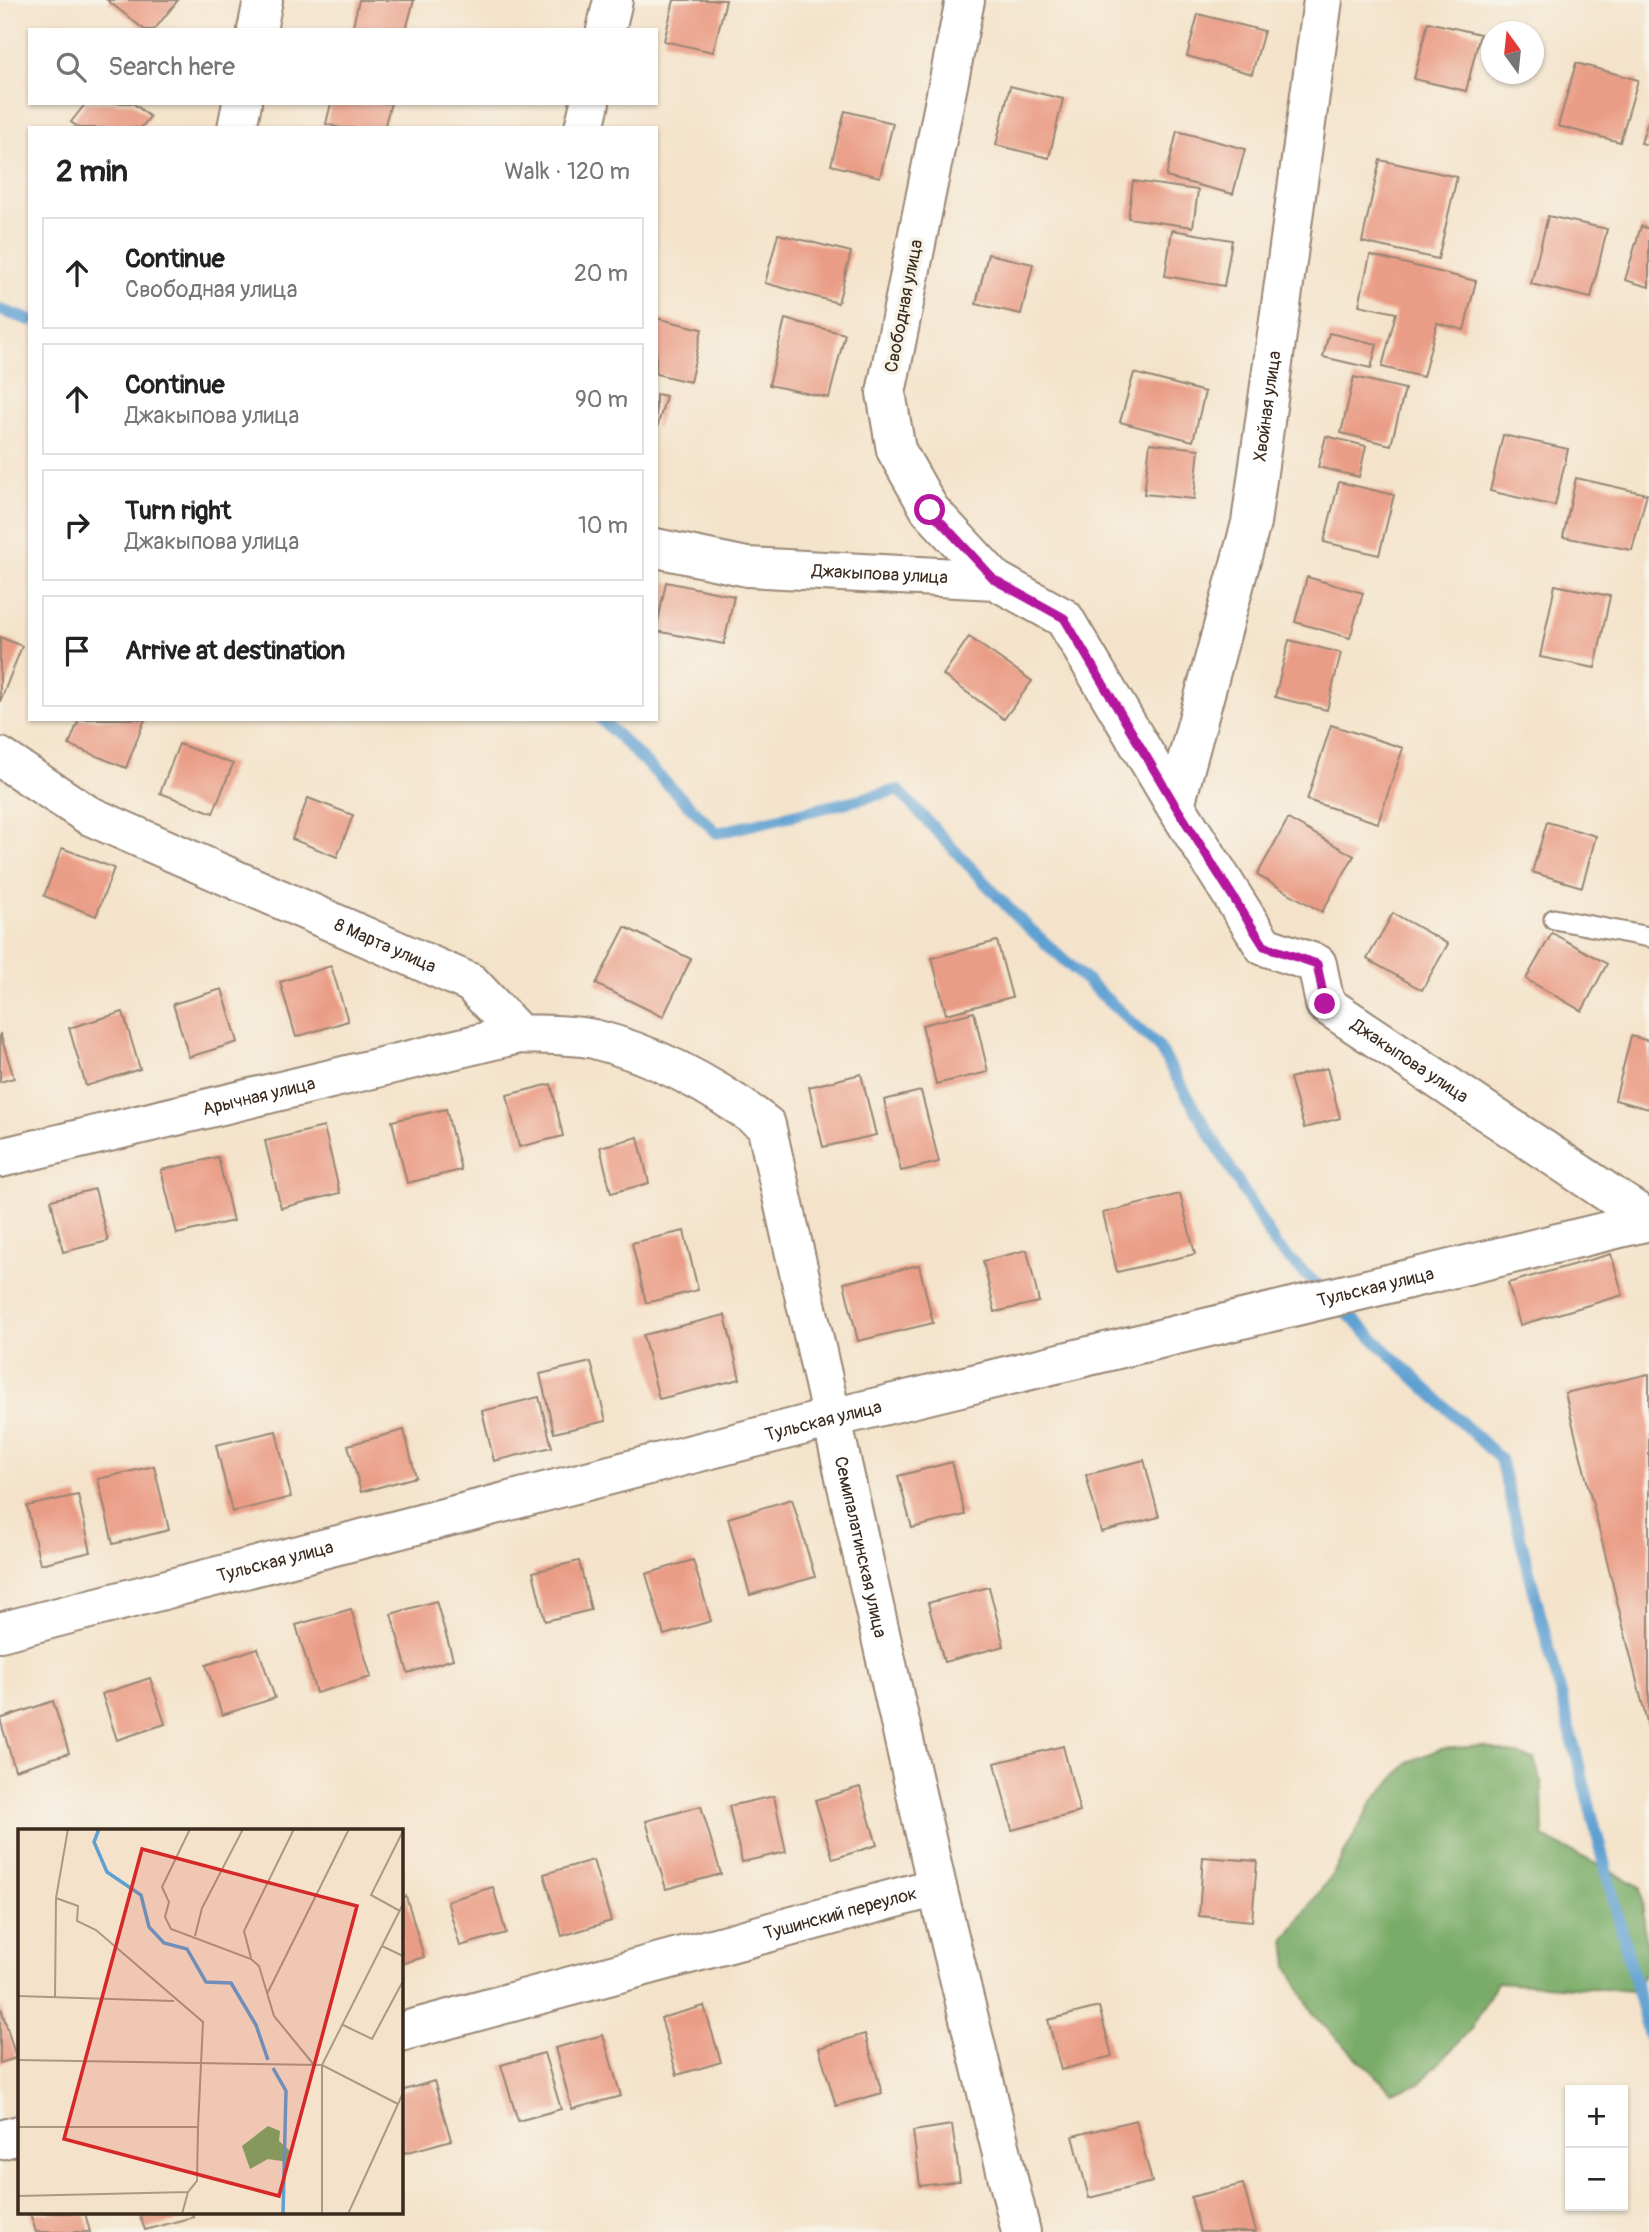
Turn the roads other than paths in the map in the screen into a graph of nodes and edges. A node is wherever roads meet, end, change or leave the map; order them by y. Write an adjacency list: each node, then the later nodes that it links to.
1 (263, 0): 5 (street)
2 (613, 0): 6 (street)
3 (965, 0): 12 (street, Свободная улица)
4 (1323, 0): 14 (street, Хвойная улица)
5 (257, 28)
6 (606, 28)
7 (242, 105): 9 (street)
8 (590, 105): 10 (street)
9 (237, 126)
10 (584, 126)
11 (658, 548): 12 (street, Джакыпова улица)
12 (995, 580): 14 (street, Джакыпова улица)
13 (0, 757): 17 (street, 8 Марта улица)
14 (1175, 805): 19 (street, Джакыпова улица)
15 (1555, 919): 16 (lane)
16 (1649, 937)
17 (519, 1034): 18 (street, Арычная улица); 20 (street, Семипалатинская улица)
18 (0, 1158)
19 (1649, 1221): 20 (street, Тульская улица)
20 (832, 1418): 21 (street, Тульская улица); 22 (street, Семипалатинская улица)
21 (0, 1632)
22 (937, 1886): 23 (street, Тушинский переулок); 26 (street, Тушинский переулок)
23 (402, 2032)
24 (18, 2135): 25 (street)
25 (0, 2140)
26 (1021, 2232)

